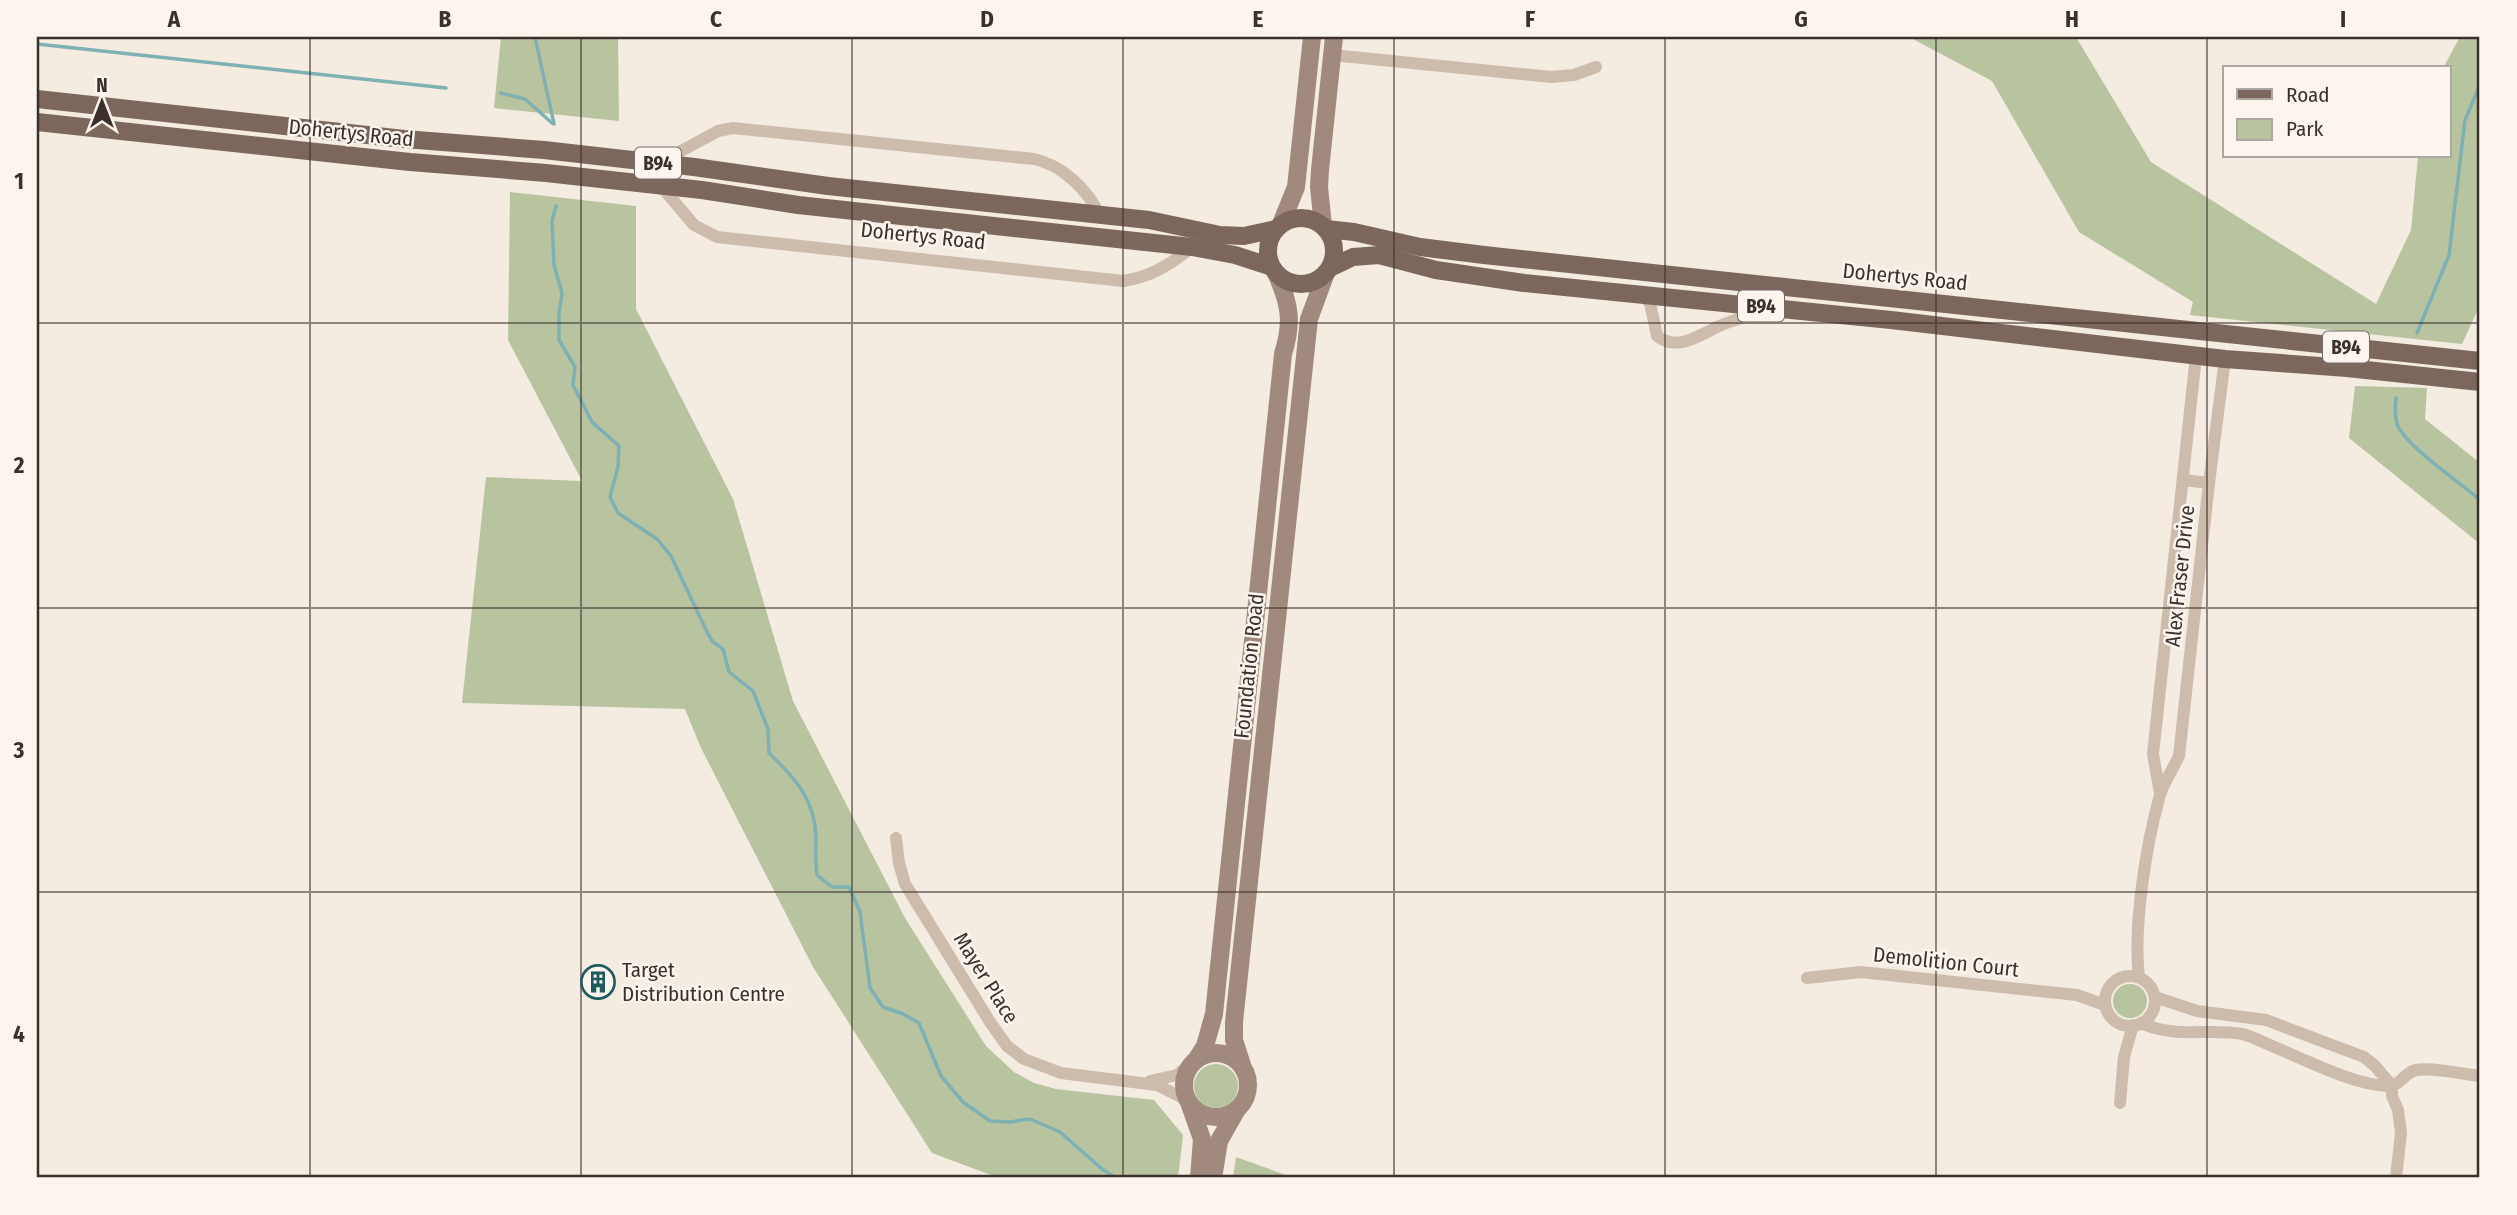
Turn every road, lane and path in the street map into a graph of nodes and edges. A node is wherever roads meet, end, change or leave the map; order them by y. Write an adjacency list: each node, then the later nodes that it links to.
1 (1312, 37): 9 (street)
2 (1333, 46): 3 (street); 10 (street)
3 (1596, 67)
4 (37, 99): 6 (main road, Dohertys Road / B94)
5 (37, 122): 7 (main road, Dohertys Road / B94)
6 (659, 163): 8 (main road, Dohertys Road / B94); 8 (street)
7 (661, 186): 11 (main road, Dohertys Road / B94); 11 (street, Dohertys Road)
8 (1099, 214): 9 (main road, Dohertys Road / B94)
9 (1279, 227): 10 (main road, B94); 12 (main road)
10 (1324, 228): 13 (main road); 15 (main road, Dohertys Road / B94)
11 (1192, 247): 12 (main road, Dohertys Road / B94)
12 (1274, 270): 13 (main road, B94); 44 (street, Foundation Road)
13 (1328, 270): 14 (main road, Dohertys Road / B94); 45 (street, Foundation Road)
14 (1641, 294): 16 (main road, Dohertys Road / B94); 16 (street, Dohertys Road)
15 (1893, 299): 17 (main road); 18 (main road, Dohertys Road / B94)
16 (1779, 308): 17 (main road, Dohertys Road / B94)
17 (1891, 320): 19 (main road, Dohertys Road / B94)
18 (2213, 332): 19 (main road); 20 (main road); 21 (main road, Dohertys Road / B94)
19 (2196, 356): 20 (main road, Dohertys Road / B94); 25 (street, Alex Fraser Drive)
20 (2225, 359): 23 (main road, Dohertys Road / B94); 26 (street, Alex Fraser Drive)
21 (2480, 361)
22 (2480, 372): 23 (main road)
23 (2461, 380): 24 (main road, Dohertys Road / B94)
24 (2480, 383)
25 (2183, 480): 26 (street); 27 (street, Alex Fraser Drive)
26 (2209, 483): 28 (street, Alex Fraser Drive)
27 (2169, 613): 28 (street); 29 (street, Alex Fraser Drive)
28 (2195, 616): 29 (street, Alex Fraser Drive)
29 (2160, 793): 31 (street, Alex Fraser Drive)
30 (897, 838): 47 (street, Mayer Place)
31 (2136, 949): 32 (street, Alex Fraser Drive); 33 (street, Alex Fraser Drive)
32 (2125, 976): 33 (street); 35 (street)
33 (2139, 977): 37 (street)
34 (1807, 978): 36 (street, Demolition Court)
35 (2107, 990): 36 (street, Demolition Court); 38 (street)
36 (2081, 996): 38 (street, Demolition Court)
37 (2154, 997): 39 (street); 41 (street)
38 (2105, 1005): 40 (street)
39 (2226, 1013): 42 (street); 48 (street)
40 (2118, 1023): 41 (street); 43 (street)
41 (2137, 1024): 42 (street); 43 (street)
42 (2225, 1033): 48 (street)
43 (2124, 1057): 50 (street)
44 (1194, 1061): 45 (street); 47 (street, Mayer Place); 49 (street)
45 (1242, 1065): 51 (street)
46 (2480, 1076): 48 (street)
47 (1142, 1082): 49 (street, Mayer Place)
48 (2392, 1086): 54 (street)
49 (1189, 1103): 51 (street); 52 (street)
50 (2120, 1103)
51 (1236, 1111): 53 (street)
52 (1199, 1178)
53 (1213, 1178)
54 (2396, 1178)

